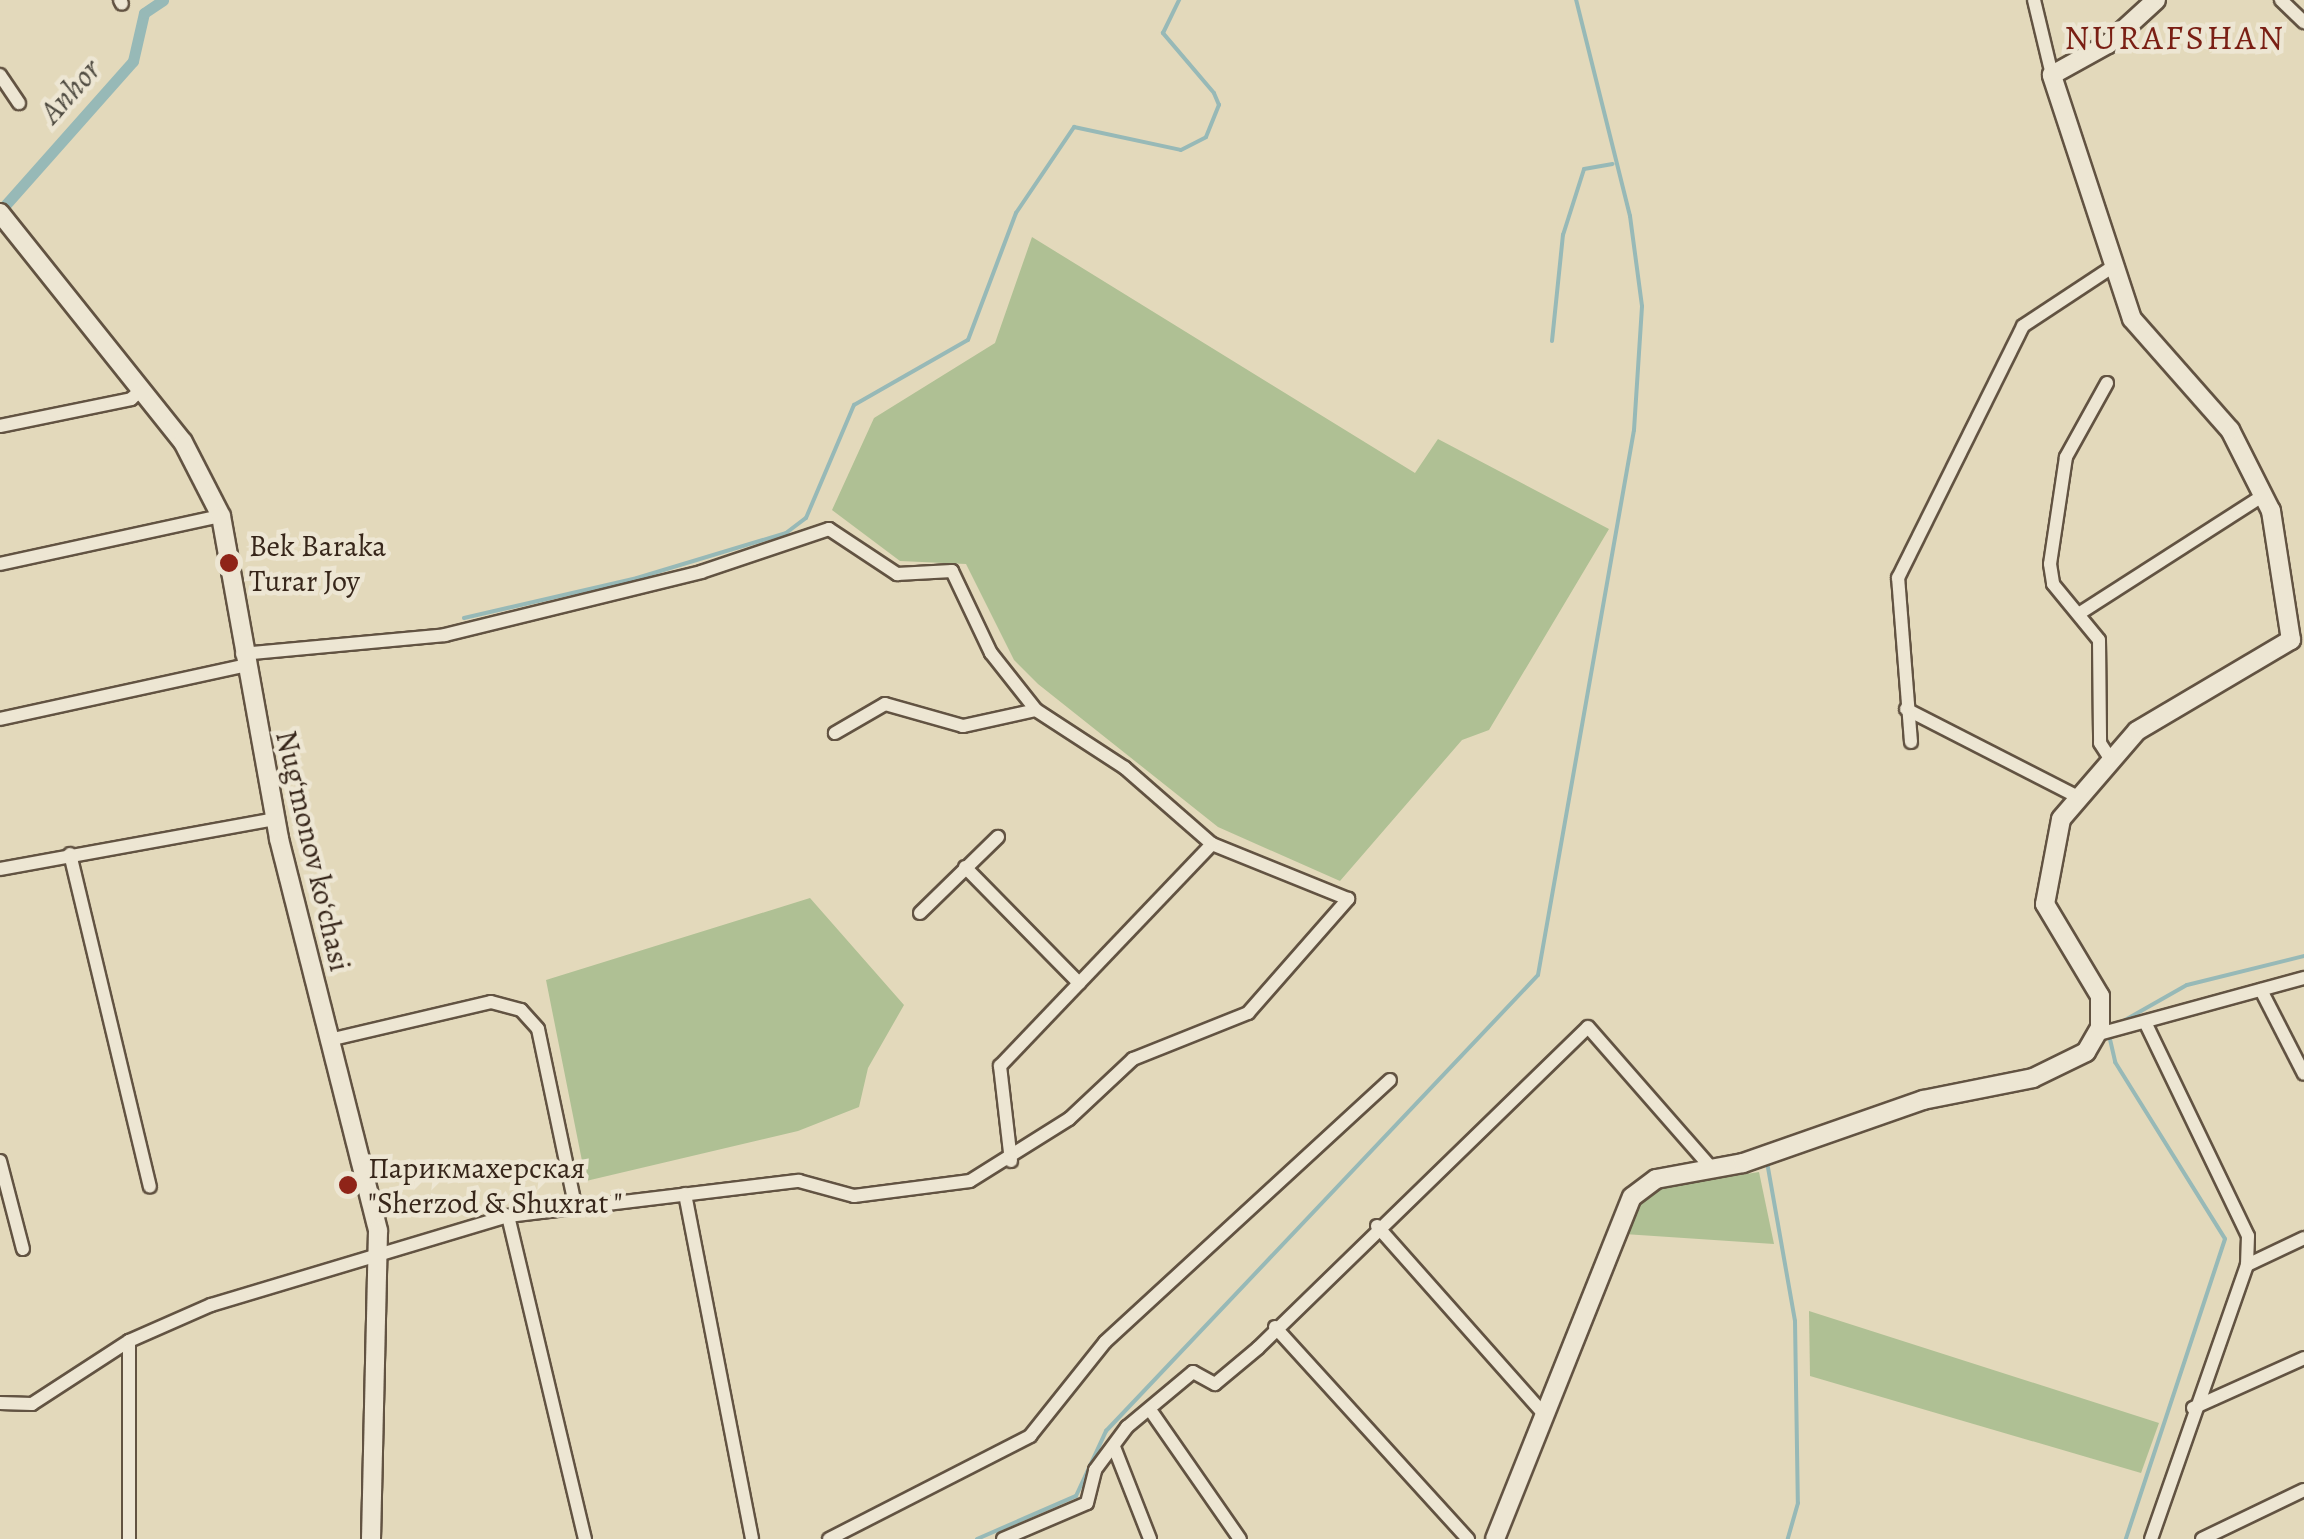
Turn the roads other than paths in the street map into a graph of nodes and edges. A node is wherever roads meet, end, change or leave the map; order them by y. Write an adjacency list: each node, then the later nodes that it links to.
1 (2034, 0): 6 (street)
2 (2156, 0): 6 (street)
3 (2281, 0): 4 (street)
4 (2304, 22)
5 (0, 75): 7 (street)
6 (2052, 75): 9 (street)
7 (19, 104)
8 (0, 212): 11 (street, Nugʻmonov koʻchasi)
9 (2112, 267): 13 (street); 20 (street)
10 (2107, 383): 16 (street)
11 (142, 389): 12 (street); 14 (street, Nugʻmonov koʻchasi)
12 (0, 426)
13 (2264, 495): 16 (street); 17 (street)
14 (222, 516): 15 (street); 18 (street, Nugʻmonov koʻchasi)
15 (0, 564)
16 (2080, 612): 24 (street)
17 (2298, 637): 24 (street)
18 (243, 660): 19 (street); 21 (street); 26 (street, Nugʻmonov koʻchasi)
19 (1036, 710): 22 (street); 28 (street)
20 (1906, 710): 23 (street); 25 (street)
21 (0, 719)
22 (834, 733)
23 (1911, 742)
24 (2109, 757): 25 (street)
25 (2078, 797): 37 (street)
26 (275, 820): 29 (street); 38 (street, Nugʻmonov koʻchasi)
27 (998, 837): 30 (street)
28 (1212, 844): 34 (street); 41 (street)
29 (70, 854): 31 (street); 44 (street)
30 (966, 866): 32 (street); 34 (street)
31 (0, 869)
32 (920, 913)
33 (2304, 978): 35 (street)
34 (1079, 983): 41 (street)
35 (2261, 990): 36 (street); 39 (street)
36 (2146, 1024): 37 (street); 52 (street)
37 (2106, 1035): 43 (street)
38 (329, 1040): 46 (street); 50 (street, Nugʻmonov koʻchasi)
39 (2304, 1074)
40 (1390, 1080): 66 (street)
41 (1011, 1160): 45 (street)
42 (0, 1162): 51 (street)
43 (1714, 1171): 48 (street); 59 (street)
44 (150, 1186)
45 (684, 1194): 46 (street); 65 (street)
46 (575, 1205): 47 (street)
47 (508, 1216): 50 (street); 64 (street)
48 (1377, 1226): 53 (street); 59 (street)
49 (2304, 1238): 52 (street)
50 (380, 1248): 54 (street); 63 (street, Nugʻmonov koʻchasi)
51 (24, 1249)
52 (2247, 1265): 57 (street)
53 (1275, 1327): 58 (street); 70 (street)
54 (129, 1341): 56 (street); 62 (street)
55 (2304, 1358): 57 (street)
56 (0, 1403)
57 (2193, 1408): 72 (street)
58 (1153, 1414): 60 (street); 69 (street)
59 (1546, 1415): 71 (street)
60 (1114, 1447): 67 (street); 68 (street)
61 (2304, 1490): 73 (street)
62 (129, 1539)
63 (371, 1539)
64 (585, 1539)
65 (752, 1539)
66 (829, 1539)
67 (1003, 1539)
68 (1150, 1539)
69 (1240, 1539)
70 (1468, 1539)
71 (1496, 1539)
72 (2151, 1539)
73 (2202, 1539)

